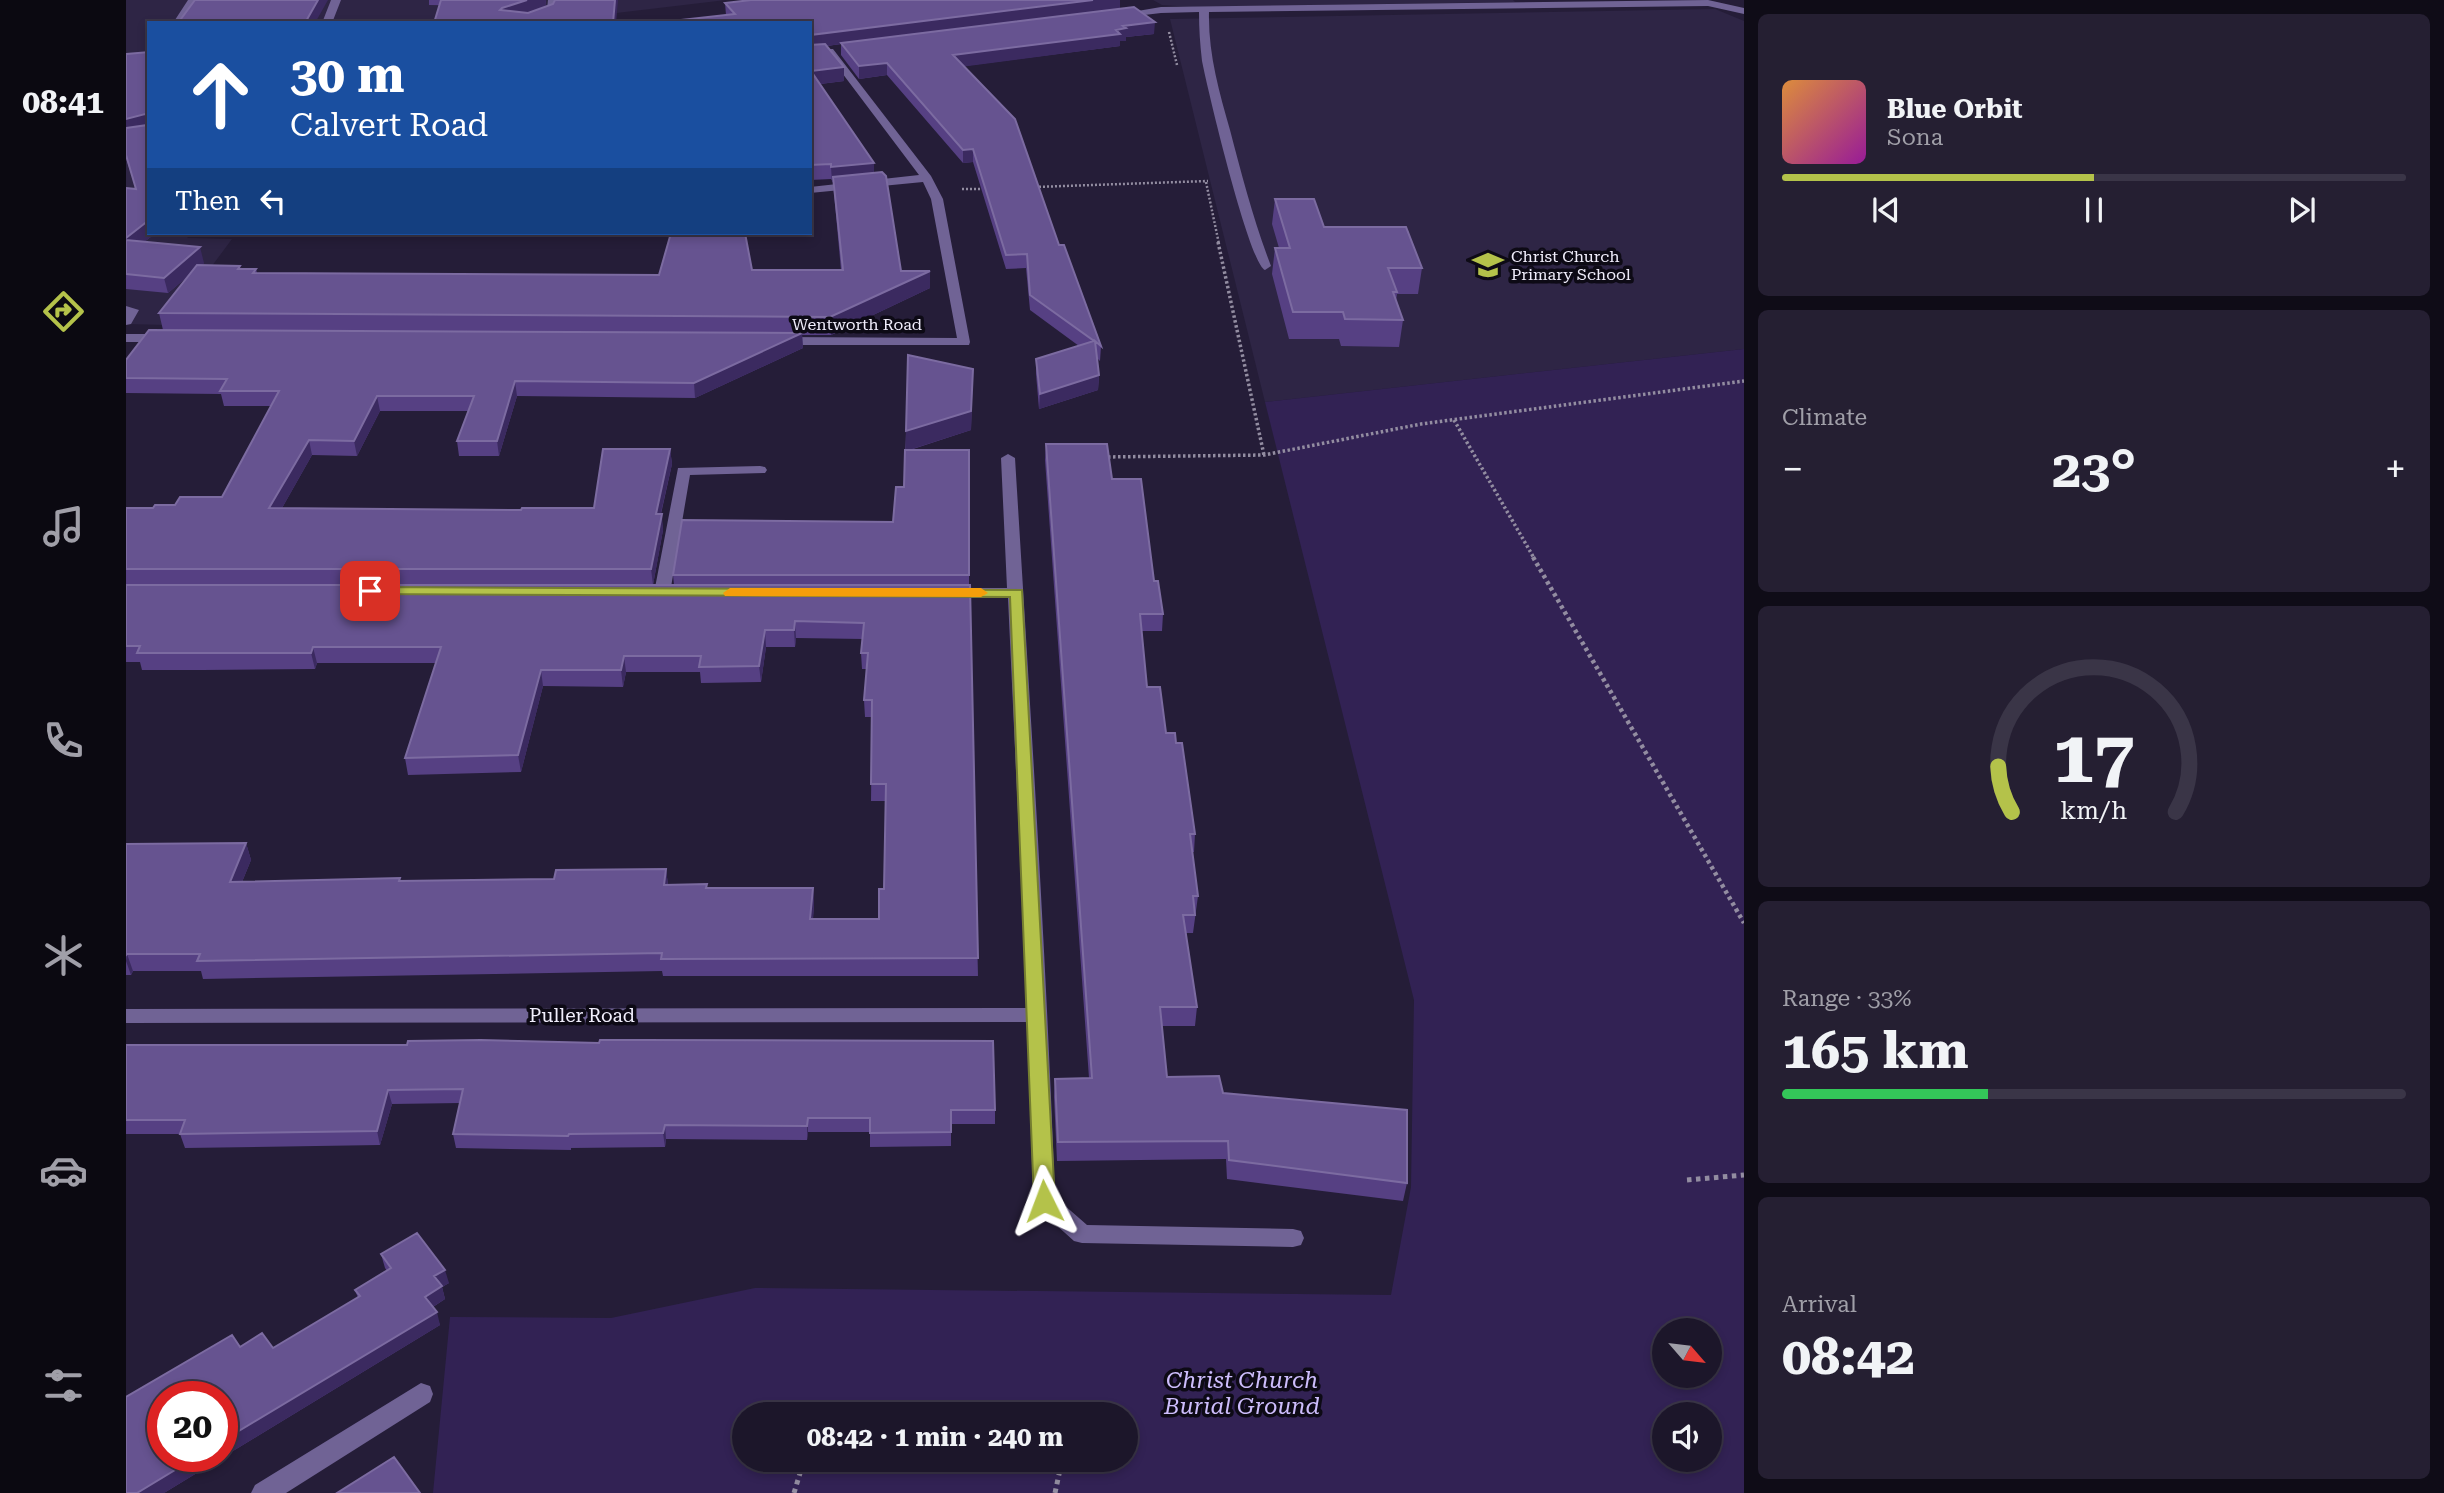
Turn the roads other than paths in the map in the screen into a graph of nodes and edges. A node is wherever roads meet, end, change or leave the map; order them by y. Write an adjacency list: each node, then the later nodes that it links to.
1 (193, 0): 12 (street)
2 (336, 0): 13 (street)
3 (553, 0): 14 (street)
4 (1185, 0): 8 (street)
5 (1740, 0): 7 (street)
6 (1381, 4): 7 (street); 9 (street)
7 (1727, 7): 10 (street)
8 (1173, 10): 9 (street); 11 (street)
9 (1204, 11): 18 (street)
10 (1744, 11)
11 (1106, 17)
12 (179, 21)
13 (328, 21)
14 (526, 21)
15 (844, 49): 16 (street, Wentworth Road)
16 (930, 184): 17 (street); 23 (street, Wentworth Road)
17 (812, 190)
18 (1265, 266)
19 (126, 310): 20 (street)
20 (126, 321)
21 (126, 338): 22 (street)
22 (181, 338)
23 (772, 341)
24 (1008, 457): 28 (street)
25 (760, 470): 26 (street)
26 (662, 593)
27 (935, 593): 28 (street)
28 (1017, 593): 29 (street)
29 (1038, 1015): 30 (street, Puller Road); 31 (street)
30 (126, 1016)
31 (1293, 1238)
32 (421, 1394): 33 (street)
33 (264, 1493)

